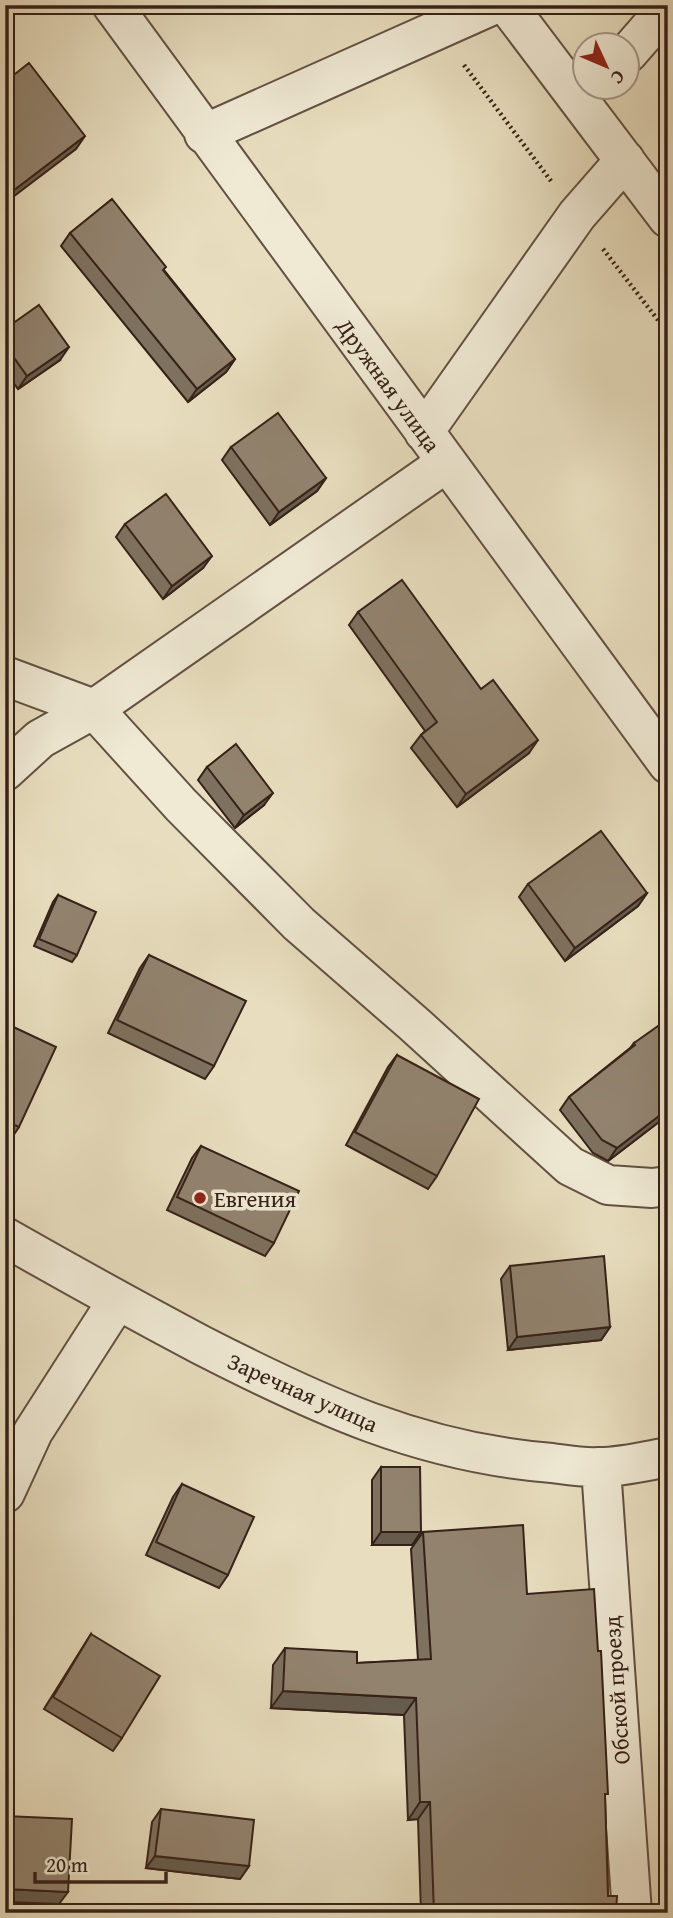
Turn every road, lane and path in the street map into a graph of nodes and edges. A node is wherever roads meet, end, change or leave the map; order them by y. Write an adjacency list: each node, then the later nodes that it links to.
1 (112, 5): 9 (street, Дружная улица)
2 (493, 5): 5 (street)
3 (508, 5): 7 (street)
4 (668, 7): 6 (street)
5 (439, 31): 9 (street); 11 (path)
6 (642, 37)
7 (572, 76)
8 (593, 102): 10 (street)
9 (204, 134): 14 (street, Дружная улица)
10 (625, 160): 11 (street); 12 (street)
11 (577, 215): 13 (path); 14 (street)
12 (668, 218)
13 (668, 333)
14 (424, 432): 15 (street, Дружная улица)
15 (446, 463): 17 (street); 18 (street, Дружная улица)
16 (5, 676): 17 (street)
17 (94, 709): 19 (street); 20 (street)
18 (668, 764)
19 (5, 771)
20 (668, 1186)
21 (5, 1237): 22 (street, Заречная улица)
22 (117, 1301): 24 (street, Заречная улица); 25 (street)
23 (668, 1457): 24 (street, Заречная улица)
24 (601, 1468): 26 (street, Обской проезд)
25 (5, 1493)
26 (632, 1913)

